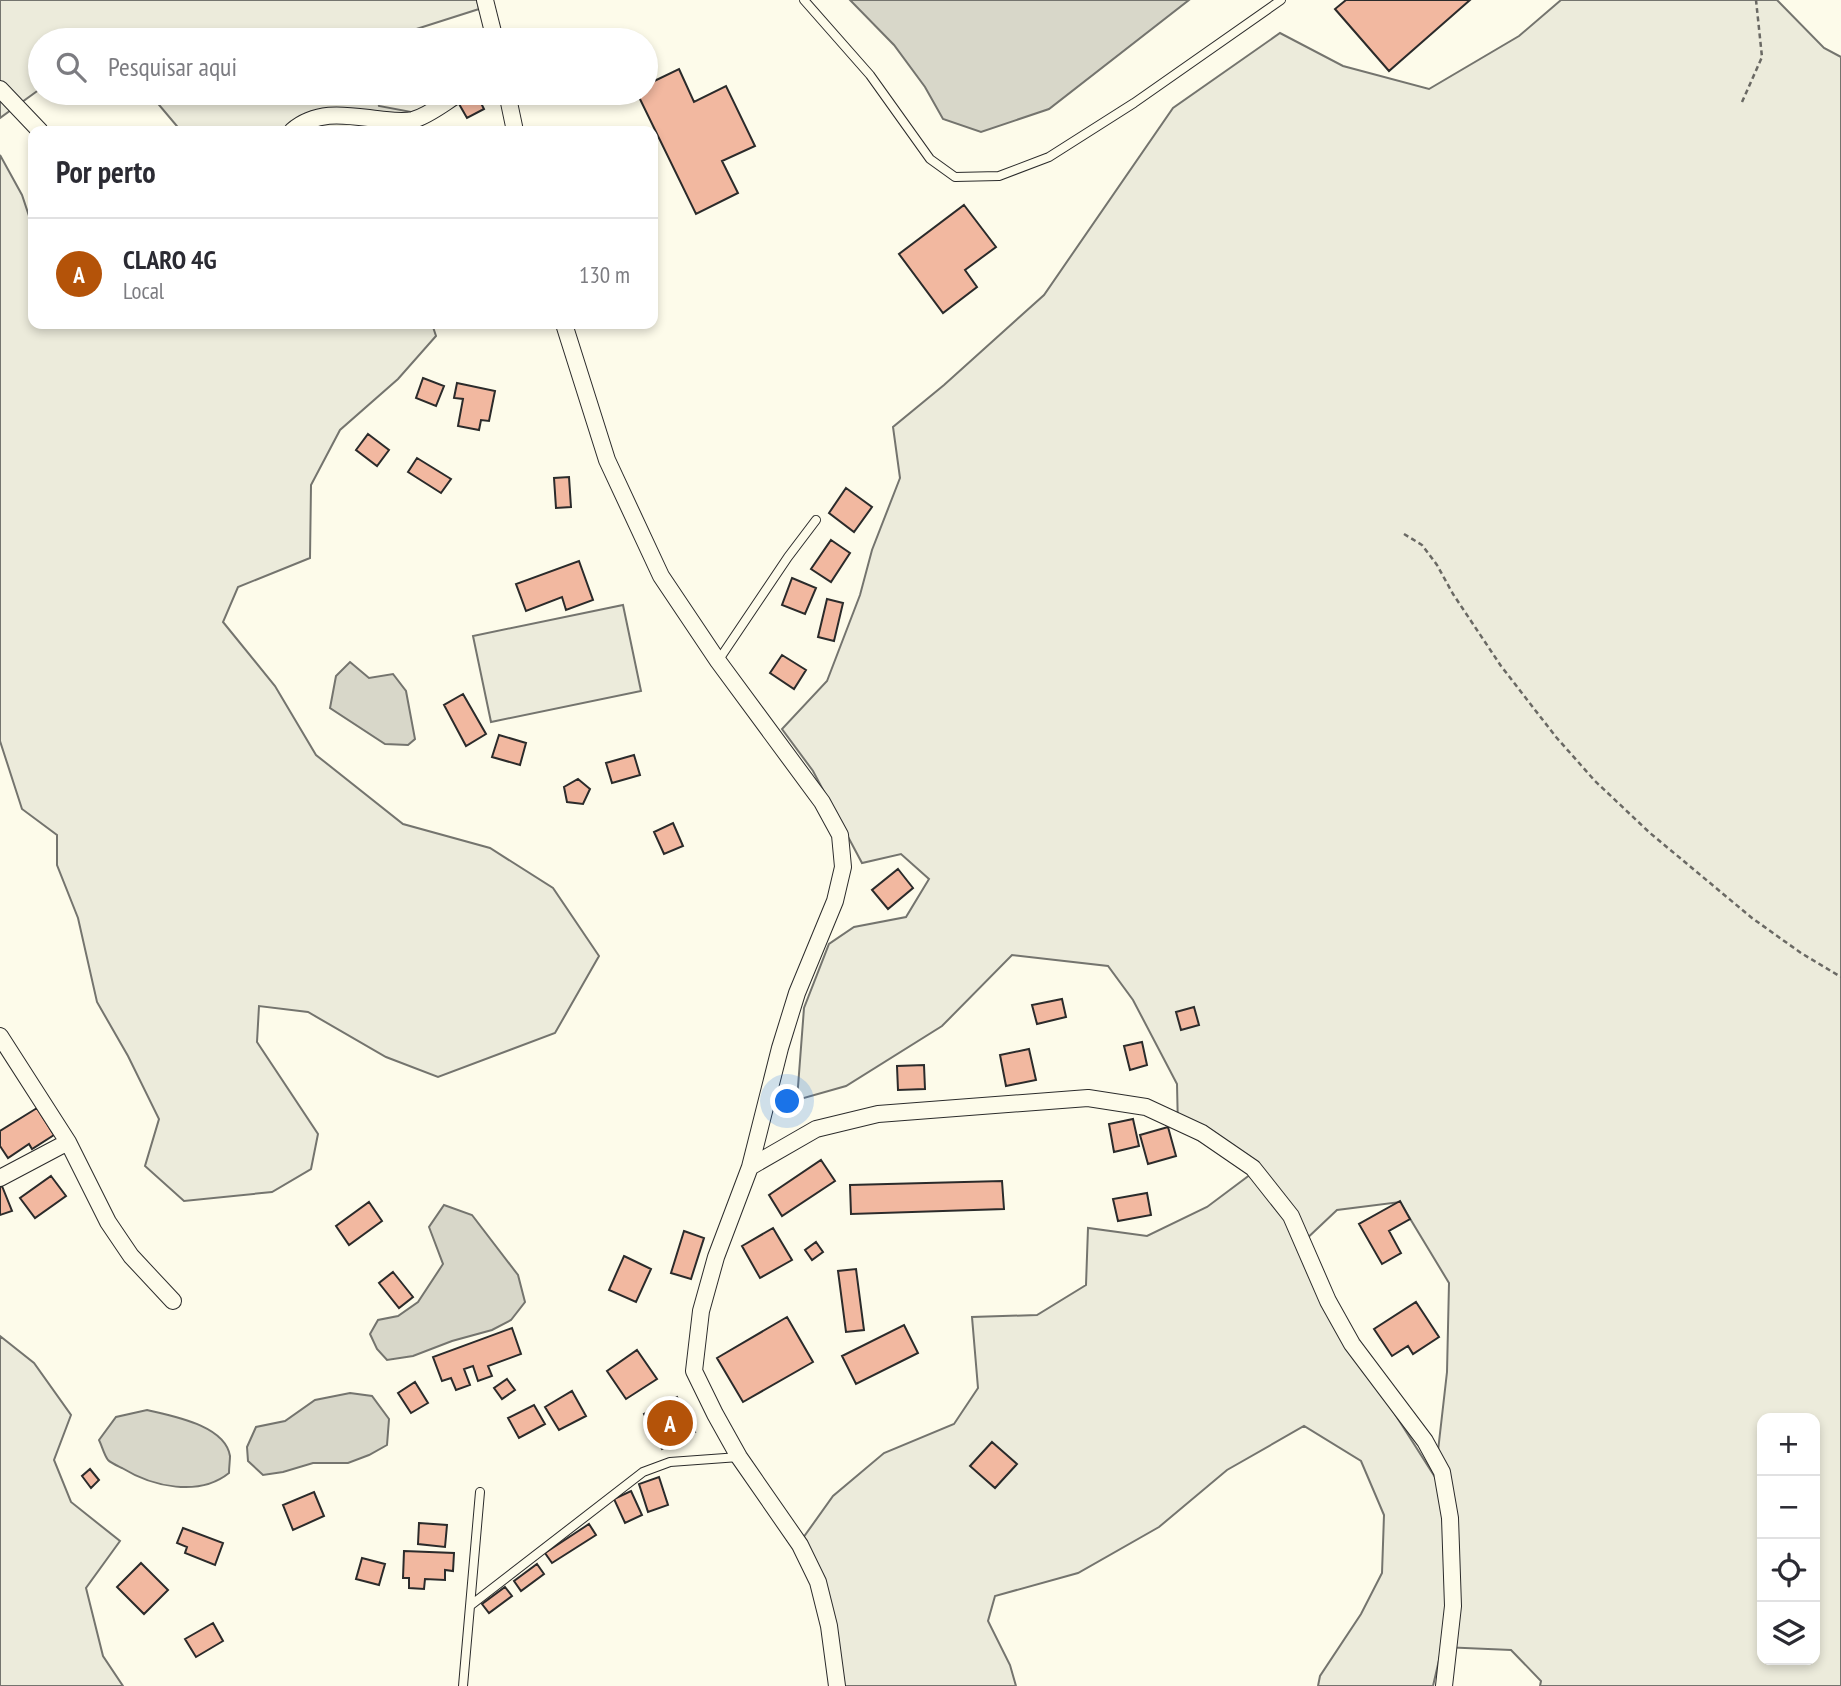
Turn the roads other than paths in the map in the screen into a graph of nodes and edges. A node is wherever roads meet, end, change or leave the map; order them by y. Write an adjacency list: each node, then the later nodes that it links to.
1 (485, 0): 4 (street)
2 (804, 0): 3 (lane)
3 (1281, 0)
4 (492, 28)
5 (0, 89): 8 (street)
6 (441, 105): 9 (street)
7 (510, 105): 10 (street)
8 (35, 126)
9 (300, 126)
10 (514, 126)
11 (566, 329): 13 (street)
12 (816, 520): 13 (lane)
13 (718, 661): 16 (street)
14 (2, 1042): 15 (street)
15 (68, 1142): 17 (street); 18 (street)
16 (750, 1167): 19 (street); 24 (street)
17 (0, 1178)
18 (173, 1301)
19 (739, 1457): 21 (lane); 23 (street)
20 (480, 1492): 21 (lane)
21 (471, 1605): 22 (lane)
22 (463, 1686)
23 (837, 1686)
24 (1444, 1686)

